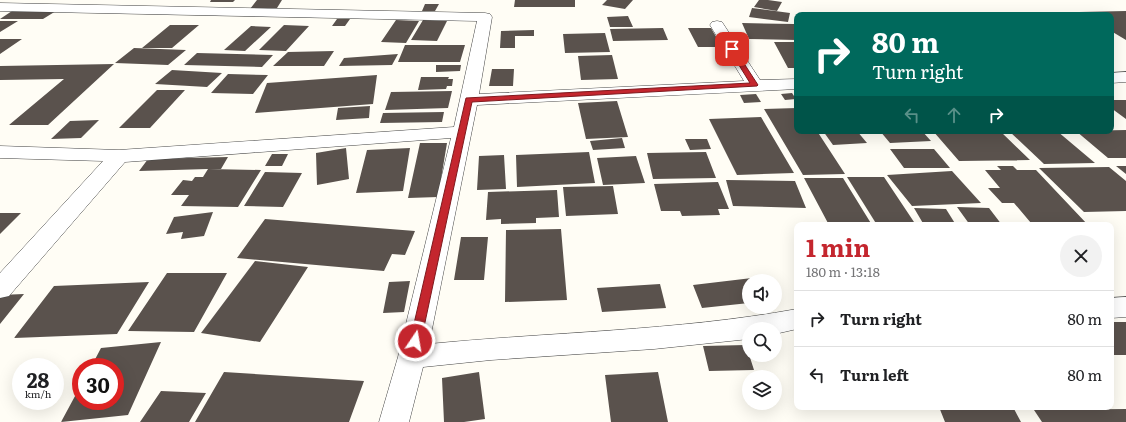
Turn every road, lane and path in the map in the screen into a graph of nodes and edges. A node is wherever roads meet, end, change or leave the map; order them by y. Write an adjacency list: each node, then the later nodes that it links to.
1 (244, 0): 3 (street)
2 (0, 7): 3 (street)
3 (232, 12): 9 (street)
4 (716, 25): 8 (street)
5 (1126, 77): 6 (street)
6 (1114, 78)
7 (794, 84): 8 (street)
8 (755, 85): 9 (street)
9 (469, 100): 10 (street)
10 (462, 132): 12 (street); 17 (street)
11 (0, 152): 12 (street)
12 (119, 156): 13 (street)
13 (0, 289)
14 (1126, 307): 15 (street)
15 (1114, 308)
16 (794, 320): 17 (street)
17 (412, 356): 18 (street)
18 (394, 422)

